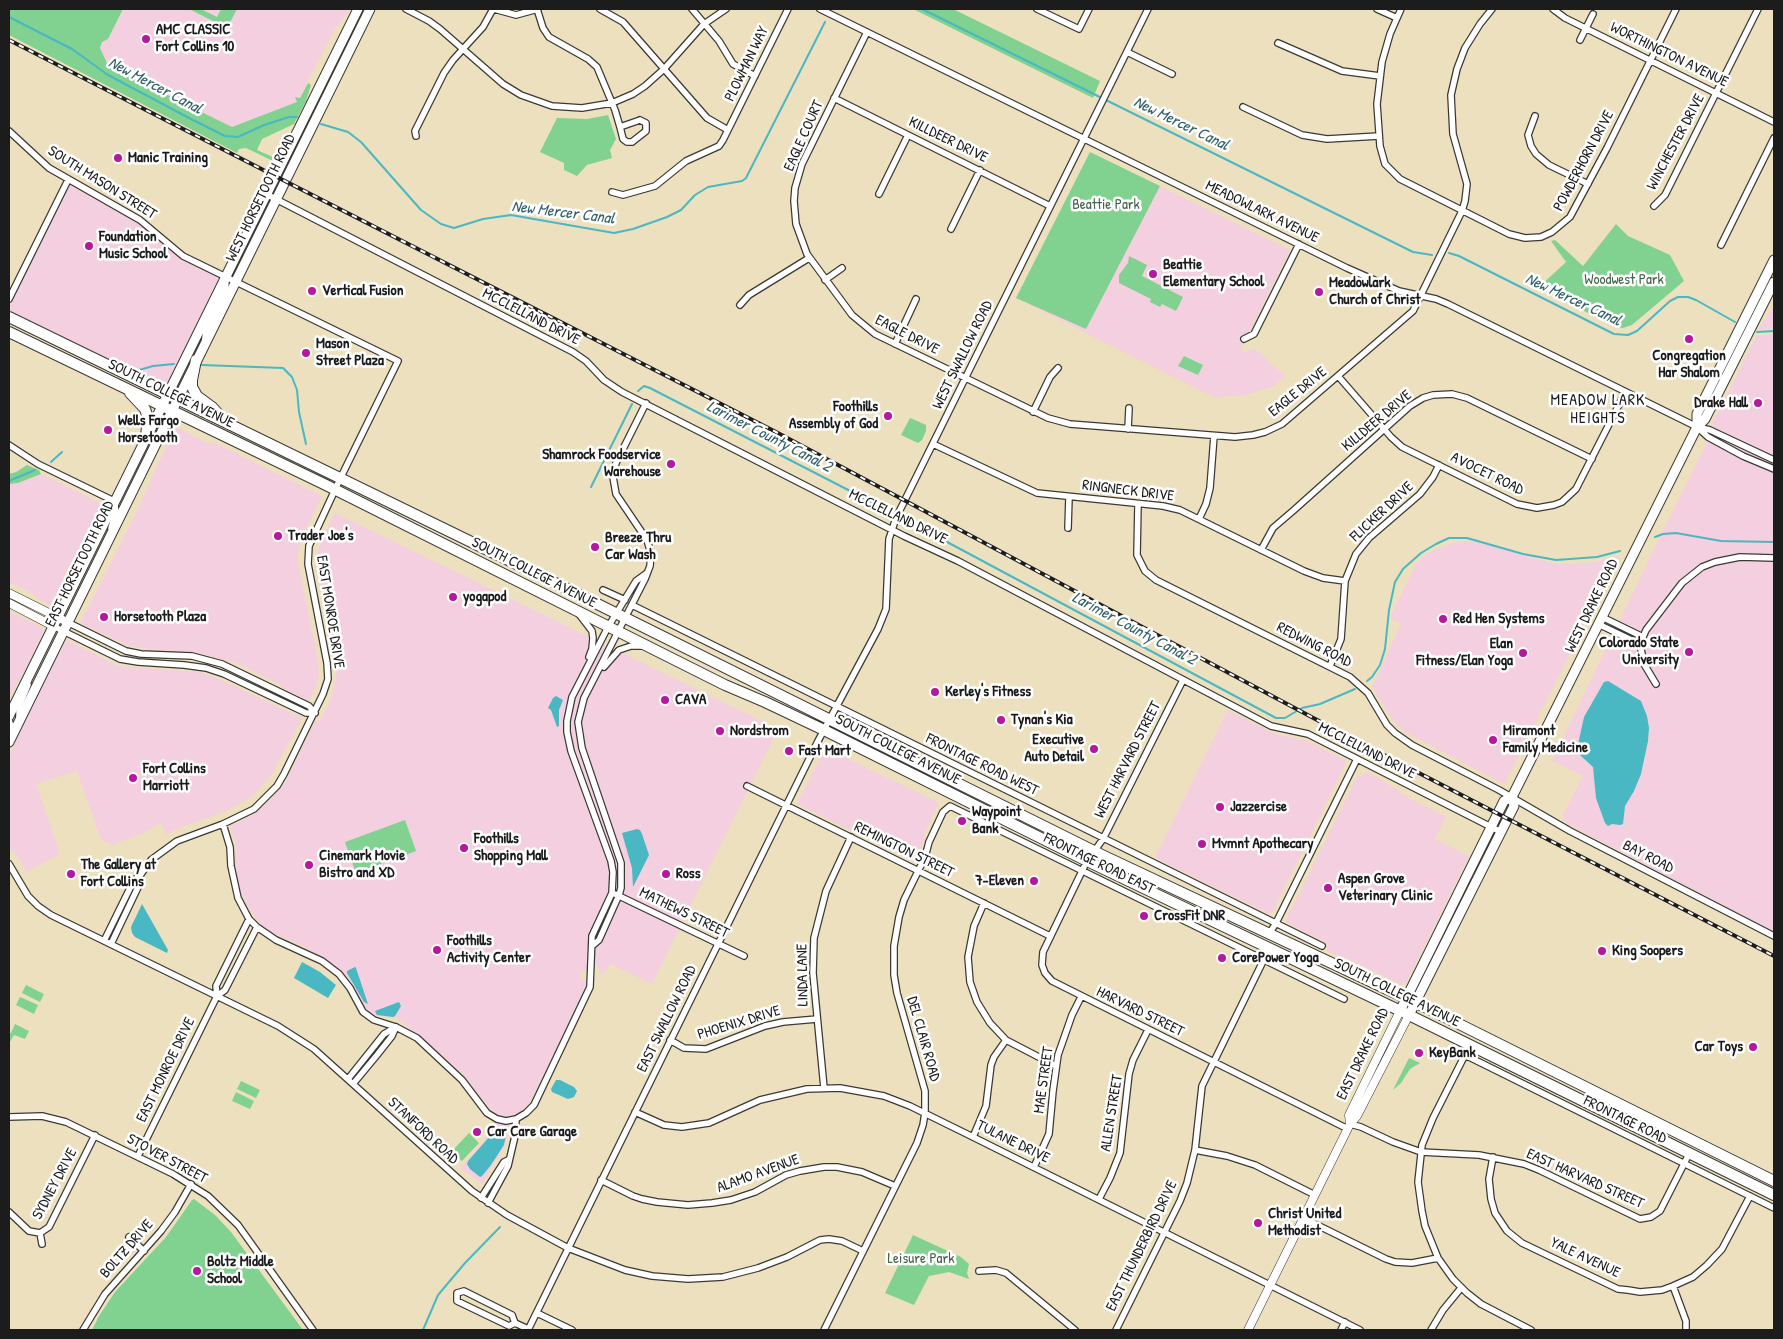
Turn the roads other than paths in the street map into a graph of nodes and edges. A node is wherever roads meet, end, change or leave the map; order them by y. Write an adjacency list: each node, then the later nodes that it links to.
1 (358, 9): 52 (main road, WEST HORSETOOTH ROAD)
2 (370, 9): 54 (main road, WEST HORSETOOTH ROAD)
3 (406, 9): 27 (street)
4 (493, 9): 5 (street); 27 (street)
5 (537, 9): 36 (street)
6 (600, 9): 30 (street)
7 (692, 9): 22 (street)
8 (726, 9): 22 (street)
9 (788, 9): 32 (street, PLOWMAN WAY)
10 (820, 9): 24 (street, MEADOWLARK AVENUE)
11 (1037, 9): 12 (street)
12 (1089, 9)
13 (1148, 9): 28 (street, WEST SWALLOW ROAD)
14 (1377, 9): 21 (street)
15 (1401, 9): 21 (street, POWDERHORN DRIVE)
16 (1492, 9): 57 (street, EAGLE DRIVE)
17 (1553, 9): 23 (street, WORTHINGTON AVENUE)
18 (1676, 9): 29 (street, POWDERHORN DRIVE)
19 (1758, 9): 34 (street, WINCHESTER DRIVE)
20 (1592, 14): 23 (street)
21 (1397, 18): 33 (street, POWDERHORN DRIVE)
22 (704, 24): 30 (street); 32 (street)
23 (1586, 28): 25 (street); 29 (street, WORTHINGTON AVENUE)
24 (867, 32): 35 (street, EAGLE COURT); 46 (street, MEADOWLARK AVENUE)
25 (1580, 40)
26 (1278, 43): 33 (street)
27 (463, 49): 36 (street); 44 (street)
28 (1127, 52): 31 (street); 46 (street, WEST SWALLOW ROAD)
29 (1650, 60): 34 (street, WORTHINGTON AVENUE); 50 (street, POWDERHORN DRIVE)
30 (664, 69): 36 (street); 41 (street)
31 (1172, 74)
32 (755, 76): 41 (street, PLOWMAN WAY)
33 (1380, 76): 45 (street, POWDERHORN DRIVE)
34 (1716, 92): 39 (street, WORTHINGTON AVENUE); 56 (street, WINCHESTER DRIVE)
35 (834, 98): 43 (street, KILLDEER DRIVE); 62 (street, EAGLE COURT)
36 (612, 103): 40 (street)
37 (1243, 107): 45 (street)
38 (1535, 116): 50 (street)
39 (1774, 122)
40 (620, 127): 40 (street)
41 (728, 130): 51 (street, PLOWMAN WAY)
42 (9, 131): 49 (street, SOUTH MASON STREET)
43 (908, 135): 48 (street, KILLDEER DRIVE); 53 (street)
44 (416, 136)
45 (1379, 136): 57 (street, POWDERHORN DRIVE)
46 (1084, 138): 55 (street, WEST SWALLOW ROAD); 60 (street, MEADOWLARK AVENUE)
47 (1774, 138): 61 (street)
48 (980, 170): 55 (street, KILLDEER DRIVE); 59 (street)
49 (68, 180): 65 (street, SOUTH MASON STREET); 70 (street)
50 (1588, 184): 57 (street, POWDERHORN DRIVE)
51 (612, 192)
52 (266, 194): 54 (street, MCCLELLAND DRIVE); 58 (main road, WEST HORSETOOTH ROAD)
53 (879, 194)
54 (276, 199): 67 (main road, WEST HORSETOOTH ROAD); 92 (street, MCCLELLAND DRIVE)
55 (1050, 206): 87 (street, WEST SWALLOW ROAD)
56 (1654, 206)
57 (1462, 211): 69 (street, EAGLE DRIVE)
58 (252, 221): 65 (main road, WEST HORSETOOTH ROAD); 67 (main road)
59 (950, 230)
60 (1299, 244): 69 (street, MEADOWLARK AVENUE); 78 (street)
61 (1721, 245)
62 (809, 258): 66 (street, EAGLE COURT); 72 (street)
63 (1774, 260): 76 (main road, WEST DRAKE ROAD)
64 (842, 268): 66 (street)
65 (225, 277): 67 (street, SOUTH MASON STREET); 79 (main road); 90 (main road, WEST HORSETOOTH ROAD)
66 (825, 280): 73 (street, EAGLE COURT)
67 (235, 282): 79 (main road, WEST HORSETOOTH ROAD); 84 (street, SOUTH MASON STREET)
68 (1774, 282): 82 (main road, WEST DRAKE ROAD)
69 (1421, 296): 86 (street, EAGLE DRIVE); 89 (street, MEADOWLARK AVENUE)
70 (9, 299)
71 (916, 299): 80 (street)
72 (740, 306)
73 (848, 311): 80 (street, EAGLE DRIVE)
74 (9, 317): 81 (highway, SOUTH COLLEGE AVENUE)
75 (9, 332): 77 (highway, SOUTH COLLEGE AVENUE)
76 (1736, 337): 82 (main road); 98 (main road, WEST DRAKE ROAD)
77 (22, 338): 81 (highway); 88 (highway, SOUTH COLLEGE AVENUE)
78 (1244, 339)
79 (206, 340): 83 (main road, WEST HORSETOOTH ROAD)
80 (895, 344): 87 (street, EAGLE DRIVE)
81 (67, 346): 90 (highway, SOUTH COLLEGE AVENUE)
82 (1736, 358): 98 (main road, WEST DRAKE ROAD)
83 (196, 360): 91 (main road, WEST HORSETOOTH ROAD); 97 (highway)
84 (398, 361): 109 (street, EAST MONROE DRIVE)
85 (1058, 368): 96 (street)
86 (1338, 376): 100 (street, AVOCET ROAD); 102 (street, EAGLE DRIVE)
87 (965, 378): 96 (street, EAGLE DRIVE); 103 (street, WEST SWALLOW ROAD)
88 (125, 388): 93 (highway, SOUTH COLLEGE AVENUE); 101 (highway)
89 (1625, 393): 98 (street, MEADOWLARK AVENUE); 105 (street, AVOCET ROAD)
90 (167, 394): 91 (highway, SOUTH COLLEGE AVENUE); 93 (main road, EAST HORSETOOTH ROAD)
91 (177, 399): 95 (main road, EAST HORSETOOTH ROAD); 97 (highway, SOUTH COLLEGE AVENUE)
92 (646, 403): 116 (street, MCCLELLAND DRIVE); 120 (street)
93 (161, 406): 95 (highway, SOUTH COLLEGE AVENUE); 101 (main road, EAST HORSETOOTH ROAD)
94 (1130, 408): 99 (street)
95 (171, 411): 110 (highway, SOUTH COLLEGE AVENUE); 117 (main road, EAST HORSETOOTH ROAD)
96 (1032, 412): 99 (street, EAGLE DRIVE)
97 (227, 424): 109 (highway, SOUTH COLLEGE AVENUE)
98 (1697, 427): 106 (street); 108 (street); 130 (main road, WEST DRAKE ROAD)
99 (1128, 429): 102 (street, EAGLE DRIVE)
100 (1384, 430): 105 (street, KILLDEER DRIVE); 107 (street, AVOCET ROAD); 118 (street, KILLDEER DRIVE)
101 (146, 436): 112 (main road, EAST HORSETOOTH ROAD)
102 (1214, 436): 114 (street)
103 (933, 444): 111 (street, RINGNECK DRIVE); 116 (street, WEST SWALLOW ROAD)
104 (9, 445): 112 (street)
105 (1592, 459): 107 (street, AVOCET ROAD)
106 (1774, 460)
107 (1439, 465): 121 (street, FLICKER DRIVE)
108 (1774, 469)
109 (340, 479): 110 (street, EAST MONROE DRIVE); 129 (highway, SOUTH COLLEGE AVENUE)
110 (336, 490): 127 (highway, SOUTH COLLEGE AVENUE); 146 (street, EAST MONROE DRIVE)
111 (1069, 497): 113 (street, RINGNECK DRIVE); 115 (street)
112 (114, 501): 117 (street); 128 (main road, EAST HORSETOOTH ROAD)
113 (1138, 504): 114 (street, RINGNECK DRIVE); 140 (street, REDWING ROAD)
114 (1199, 519): 118 (street, RINGNECK DRIVE)
115 (1068, 528)
116 (891, 529): 143 (street, MCCLELLAND DRIVE); 145 (street, WEST SWALLOW ROAD)
117 (111, 533): 131 (main road, EAST HORSETOOTH ROAD)
118 (1261, 550): 121 (street, RINGNECK DRIVE)
119 (1774, 558): 136 (street)
120 (647, 573): 124 (street); 126 (street)
121 (1345, 581): 140 (street, FLICKER DRIVE)
122 (603, 590): 124 (street)
123 (9, 593): 128 (main road)
124 (625, 600): 129 (street)
125 (9, 603): 132 (main road)
126 (632, 605): 129 (street); 145 (street, FRONTAGE ROAD WEST)
127 (577, 612): 133 (highway, SOUTH COLLEGE AVENUE); 139 (street)
128 (57, 617): 131 (main road); 132 (main road, EAST HORSETOOTH ROAD)
129 (620, 617): 133 (street); 135 (street); 148 (highway, SOUTH COLLEGE AVENUE)
130 (1600, 621): 136 (street); 137 (street); 156 (main road, WEST DRAKE ROAD)
131 (67, 622): 134 (main road, EAST HORSETOOTH ROAD); 146 (street)
132 (53, 626): 134 (street); 141 (main road, EAST HORSETOOTH ROAD)
133 (608, 627): 135 (highway, SOUTH COLLEGE AVENUE); 139 (street)
134 (62, 631): 146 (street); 150 (main road, EAST HORSETOOTH ROAD)
135 (618, 632): 138 (highway, SOUTH COLLEGE AVENUE); 142 (street)
136 (1642, 637): 137 (street)
137 (1640, 644): 144 (street)
138 (645, 646): 142 (street); 151 (highway, SOUTH COLLEGE AVENUE)
139 (589, 665): 170 (street)
140 (1330, 666): 156 (street, REDWING ROAD)
141 (29, 675): 147 (main road, EAST HORSETOOTH ROAD); 150 (street)
142 (596, 675): 171 (street)
143 (1183, 680): 154 (street, MCCLELLAND DRIVE); 163 (street, WEST HARVARD STREET)
144 (1656, 684)
145 (836, 706): 148 (street, WEST SWALLOW ROAD); 163 (street, FRONTAGE ROAD WEST)
146 (315, 713): 159 (street, EAST MONROE DRIVE)
147 (9, 716)
148 (830, 719): 151 (street, EAST SWALLOW ROAD); 164 (highway, SOUTH COLLEGE AVENUE)
149 (9, 720): 152 (street)
150 (19, 721): 153 (main road, EAST HORSETOOTH ROAD)
151 (824, 730): 157 (street, EAST SWALLOW ROAD); 166 (highway, SOUTH COLLEGE AVENUE)
152 (9, 731)
153 (9, 742)
154 (1357, 759): 160 (street, MCCLELLAND DRIVE); 176 (street)
155 (747, 786): 157 (street, REMINGTON STREET)
156 (1512, 797): 160 (main road, WEST DRAKE ROAD); 161 (main road, WEST DRAKE ROAD); 181 (street, BAY ROAD)
157 (786, 805): 162 (street, REMINGTON STREET); 184 (street, EAST SWALLOW ROAD)
158 (950, 806): 166 (street, FRONTAGE ROAD EAST); 167 (street, DEL CLAIR ROAD)
159 (223, 824): 169 (street, EAST MONROE DRIVE); 175 (street)
160 (1491, 827): 161 (street, MCCLELLAND DRIVE); 168 (main road, WEST DRAKE ROAD)
161 (1501, 832): 174 (main road, WEST DRAKE ROAD)
162 (851, 837): 167 (street, REMINGTON STREET); 197 (street, LINDA LANE)
163 (1103, 839): 164 (street, WEST HARVARD STREET); 176 (street, FRONTAGE ROAD WEST)
164 (1094, 851): 166 (street, HARVARD STREET); 179 (highway, SOUTH COLLEGE AVENUE)
165 (9, 864): 182 (street, STANFORD ROAD)
166 (1085, 866): 177 (highway, SOUTH COLLEGE AVENUE); 180 (street, HARVARD STREET); 191 (street, FRONTAGE ROAD EAST)
167 (918, 870): 172 (street, REMINGTON STREET); 209 (street, DEL CLAIR ROAD)
168 (1469, 872): 173 (main road, WEST DRAKE ROAD); 174 (main road)
169 (139, 877): 182 (street, EAST MONROE DRIVE); 185 (street, EAST MONROE DRIVE)
170 (612, 893): 171 (street, MATHEWS STREET); 186 (street)
171 (619, 896): 184 (street, MATHEWS STREET); 186 (street)
172 (984, 903): 180 (street, REMINGTON STREET); 201 (street)
173 (1451, 910): 183 (main road); 195 (main road, WEST DRAKE ROAD)
174 (1460, 914): 183 (main road, WEST DRAKE ROAD)
175 (249, 919): 178 (street); 192 (street, EAST MONROE DRIVE)
176 (1276, 923): 179 (street); 187 (street, FRONTAGE ROAD WEST)
177 (1222, 926): 179 (highway); 188 (highway, SOUTH COLLEGE AVENUE)
178 (257, 928): 192 (street, EAST MONROE DRIVE); 198 (street)
179 (1269, 934): 189 (highway, SOUTH COLLEGE AVENUE)
180 (1050, 936): 193 (street, HARVARD STREET)
181 (1774, 936)
182 (104, 941): 185 (street, STANFORD ROAD)
183 (1447, 941): 195 (main road, WEST DRAKE ROAD)
184 (718, 943): 190 (street, MATHEWS STREET); 200 (street, EAST SWALLOW ROAD)
185 (111, 944): 192 (street, STANFORD ROAD)
186 (592, 946): 211 (street)
187 (1322, 946)
188 (1268, 949): 189 (highway); 191 (street, EAST THUNDERBIRD DRIVE); 196 (highway, SOUTH COLLEGE AVENUE)
189 (1311, 953): 195 (highway, SOUTH COLLEGE AVENUE)
190 (744, 956)
191 (1263, 959): 194 (street, FRONTAGE ROAD EAST); 203 (street, EAST THUNDERBIRD DRIVE)
192 (217, 996): 205 (street, STANFORD ROAD); 217 (street, EAST MONROE DRIVE)
193 (1081, 997): 199 (street, HARVARD STREET); 204 (street, MAE STREET)
194 (1344, 999)
195 (1412, 1000): 196 (main road, EAST DRAKE ROAD); 220 (highway, SOUTH COLLEGE AVENUE)
196 (1405, 1013): 202 (highway, SOUTH COLLEGE AVENUE); 212 (main road, EAST DRAKE ROAD)
197 (817, 1018): 200 (street, PHOENIX DRIVE); 207 (street, LINDA LANE)
198 (396, 1027): 205 (street); 206 (street); 211 (street)
199 (1148, 1030): 203 (street, HARVARD STREET); 232 (street, ALLEN STREET)
200 (670, 1040): 208 (street, EAST SWALLOW ROAD)
201 (1006, 1040): 204 (street); 214 (street)
202 (1468, 1050): 216 (street); 219 (highway, SOUTH COLLEGE AVENUE)
203 (1212, 1061): 212 (street, HARVARD STREET); 215 (street, EAST THUNDERBIRD DRIVE)
204 (1056, 1066): 223 (street, MAE STREET)
205 (348, 1079): 206 (street, STANFORD ROAD)
206 (354, 1084): 231 (street, STANFORD ROAD)
207 (824, 1088): 208 (street, TULANE DRIVE); 209 (street, TULANE DRIVE)
208 (635, 1112): 224 (street, EAST SWALLOW ROAD)
209 (925, 1113): 214 (street, TULANE DRIVE); 227 (street, DEL CLAIR ROAD)
210 (9, 1117): 213 (street, STOVER STREET)
211 (516, 1119): 221 (street)
212 (1349, 1126): 216 (street, EAST HARVARD STREET); 228 (main road, EAST DRAKE ROAD)
213 (95, 1135): 217 (street, STOVER STREET); 238 (street, SYDNEY DRIVE)
214 (973, 1137): 223 (street, TULANE DRIVE)
215 (1195, 1150): 228 (street); 237 (street, EAST THUNDERBIRD DRIVE)
216 (1420, 1152): 218 (street, EAST HARVARD STREET); 244 (street)
217 (138, 1156): 226 (street, STOVER STREET)
218 (1493, 1157): 219 (street, EAST HARVARD STREET); 247 (street, YALE AVENUE)
219 (1687, 1158): 222 (highway, SOUTH COLLEGE AVENUE); 230 (street)
220 (1729, 1159): 222 (highway); 225 (highway, SOUTH COLLEGE AVENUE)
221 (508, 1160): 231 (street); 233 (street)
222 (1704, 1161): 229 (highway, SOUTH COLLEGE AVENUE)
223 (1034, 1167): 232 (street, TULANE DRIVE)
224 (601, 1180): 227 (street, ALAMO AVENUE); 241 (street, EAST SWALLOW ROAD)
225 (1774, 1181)
226 (190, 1184): 242 (street, BOLTZ DRIVE); 253 (street, STOVER STREET)
227 (895, 1186): 243 (street, DEL CLAIR ROAD)
228 (1315, 1195): 236 (main road, EAST DRAKE ROAD)
229 (1774, 1195)
230 (1750, 1196): 234 (street); 247 (street, YALE AVENUE)
231 (481, 1198): 233 (street, STANFORD ROAD)
232 (1099, 1199): 237 (street, TULANE DRIVE)
233 (488, 1202): 241 (street, STANFORD ROAD)
234 (1774, 1208)
235 (9, 1212): 238 (street)
236 (1303, 1218): 244 (street); 246 (main road, EAST DRAKE ROAD)
237 (1165, 1232): 246 (street, TULANE DRIVE); 258 (street, EAST THUNDERBIRD DRIVE)
238 (40, 1233): 240 (street, SYDNEY DRIVE)
239 (130, 1237): 242 (street)
240 (42, 1244)
241 (568, 1248): 243 (street, STANFORD ROAD); 249 (street, EAST SWALLOW ROAD)
242 (144, 1251): 252 (street, BOLTZ DRIVE)
243 (863, 1251): 256 (street, DEL CLAIR ROAD)
244 (1438, 1258): 248 (street)
245 (979, 1271): 257 (street)
246 (1270, 1286): 250 (street, TULANE DRIVE); 259 (main road, EAST DRAKE ROAD)
247 (1673, 1286): 264 (street)
248 (1461, 1288): 262 (street); 263 (street)
249 (536, 1313): 254 (street, EAST SWALLOW ROAD); 255 (street)
250 (1345, 1322): 260 (street); 261 (street, TULANE DRIVE)
251 (514, 1323): 251 (street); 254 (street)
252 (82, 1330)
253 (313, 1330)
254 (528, 1330)
255 (572, 1330)
256 (824, 1330)
257 (1075, 1330)
258 (1116, 1330)
259 (1248, 1330)
260 (1341, 1330)
261 (1360, 1330)
262 (1431, 1330)
263 (1531, 1330)
264 (1686, 1330)

